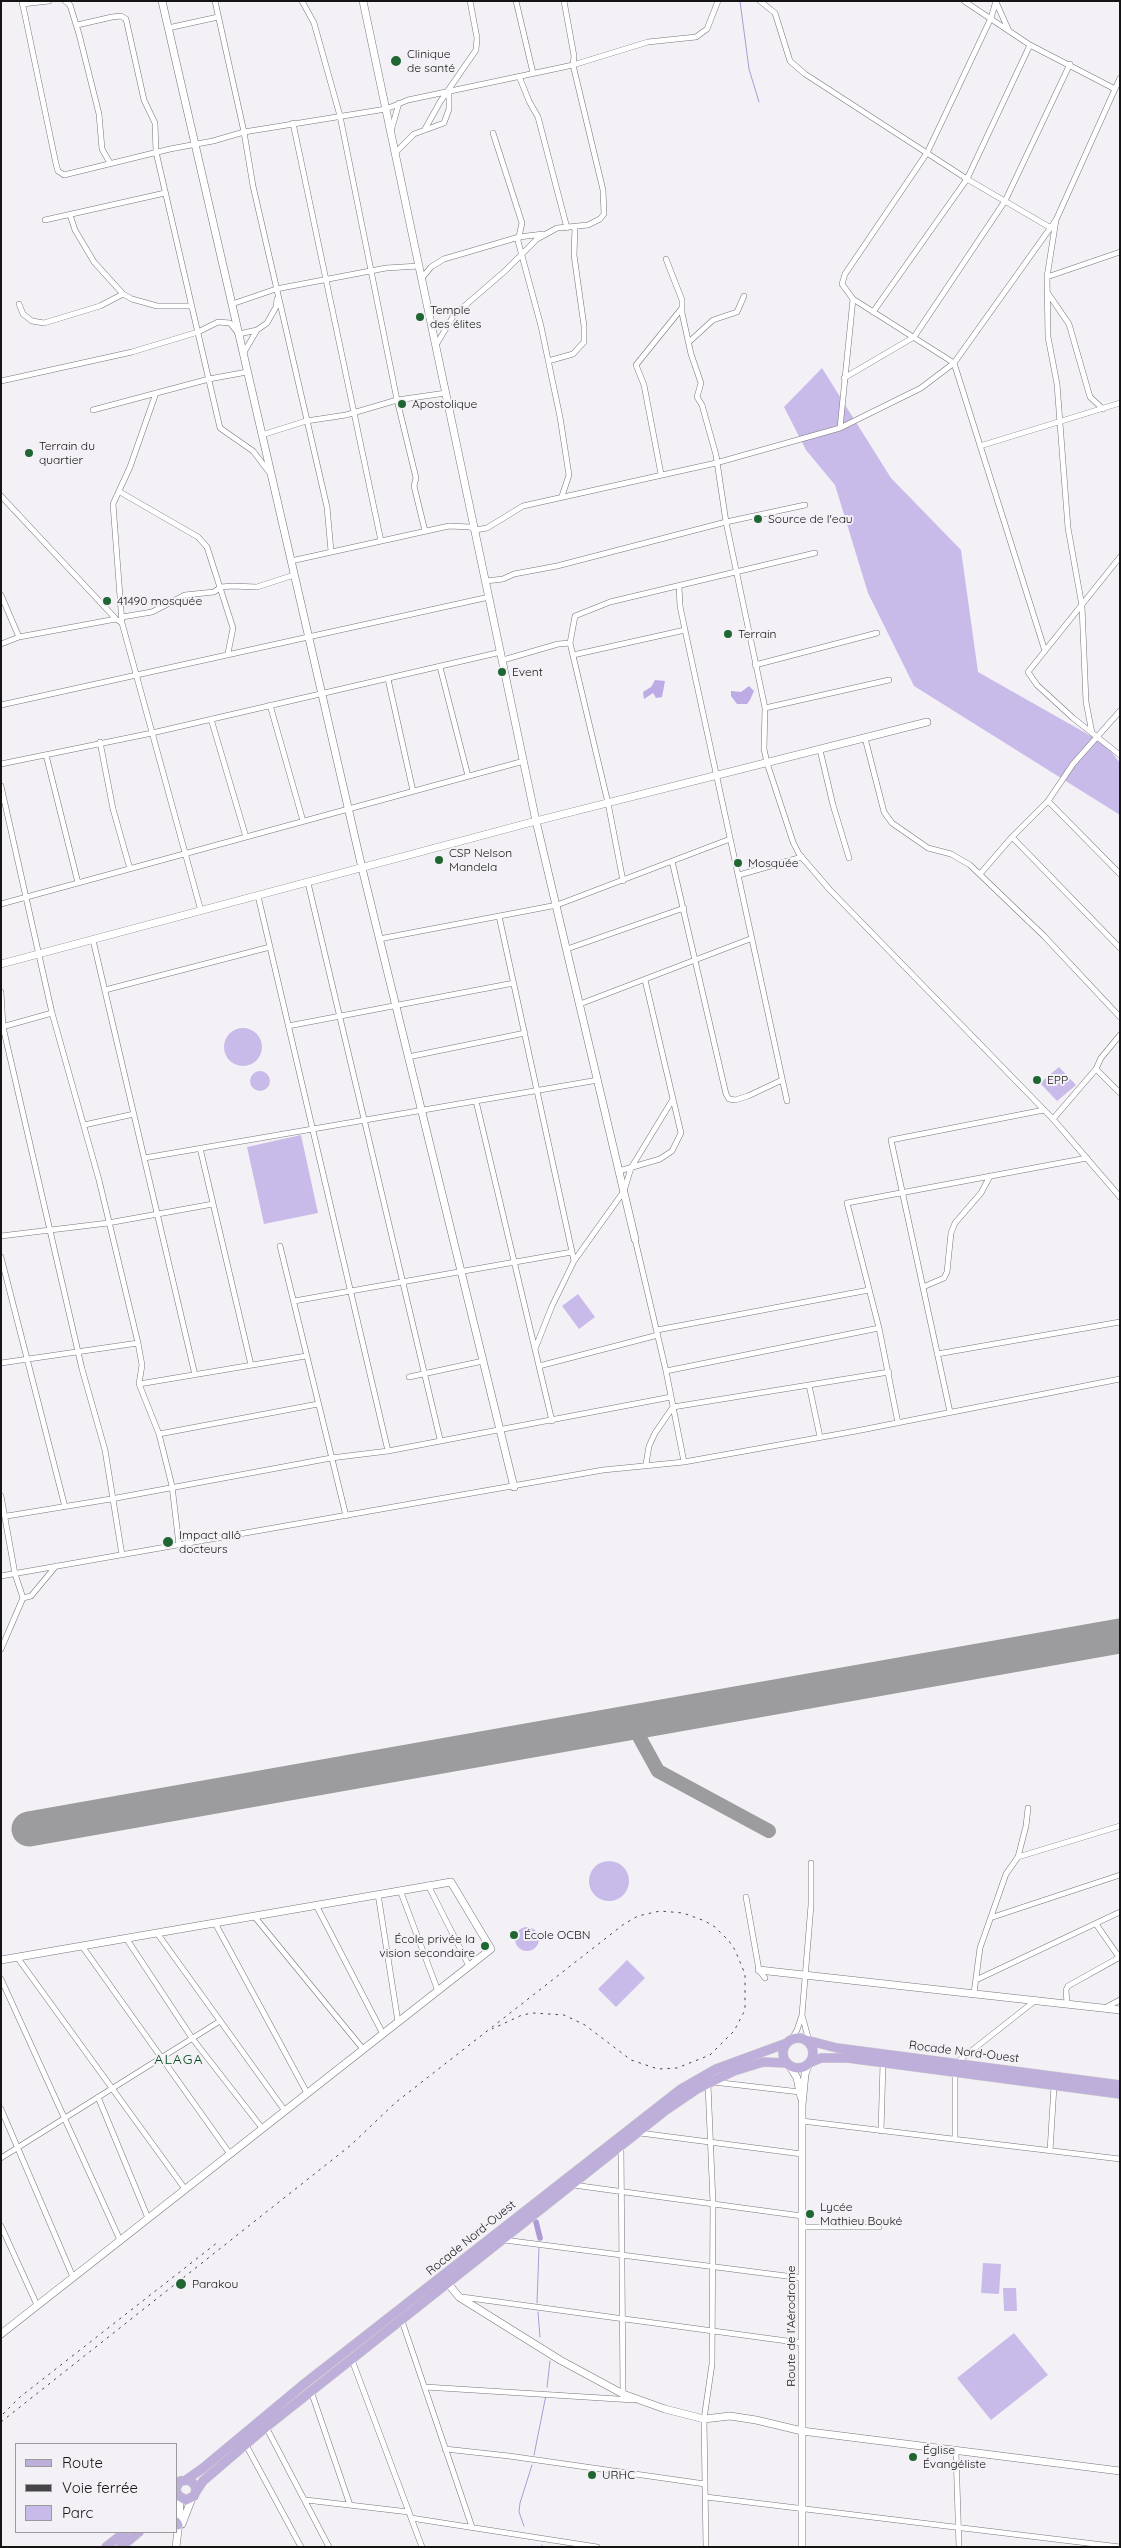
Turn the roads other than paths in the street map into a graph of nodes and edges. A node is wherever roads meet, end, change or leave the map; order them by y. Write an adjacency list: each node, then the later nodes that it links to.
1 (49, 1): 14 (street)
2 (65, 1): 17 (street)
3 (162, 1): 18 (street)
4 (215, 1): 15 (street)
5 (302, 1): 30 (street)
6 (363, 1): 29 (street)
7 (470, 1): 27 (street)
8 (516, 1): 23 (street)
9 (564, 1): 22 (street)
10 (718, 1): 22 (street)
11 (760, 1): 39 (street)
12 (964, 1): 16 (street)
13 (996, 1): 16 (street); 19 (street)
14 (22, 3): 40 (street)
15 (218, 17): 18 (street); 34 (street)
16 (990, 18): 19 (street); 39 (street)
17 (77, 25): 37 (street); 40 (street)
18 (168, 28): 36 (street)
19 (1009, 31): 20 (street)
20 (1030, 45): 21 (street); 41 (street)
21 (1070, 64): 26 (street); 43 (street)
22 (573, 65): 23 (street); 47 (street)
23 (533, 73): 24 (street)
24 (519, 76): 27 (street); 48 (street)
25 (1120, 78): 26 (street)
26 (1115, 89): 46 (street)
27 (448, 92): 28 (street); 32 (street); 32 (street)
28 (399, 103): 29 (street); 33 (street)
29 (386, 109): 30 (street); 33 (street)
30 (340, 116): 31 (street); 56 (street)
31 (293, 124): 34 (street); 59 (street)
32 (425, 129): 38 (street)
33 (391, 131): 38 (street)
34 (244, 132): 36 (street); 61 (street)
35 (493, 133): 51 (street)
36 (195, 145): 37 (street); 66 (street)
37 (156, 152): 40 (street); 42 (street)
38 (395, 153): 55 (street)
39 (927, 153): 41 (street); 64 (street)
40 (110, 163)
41 (967, 179): 43 (street); 69 (street)
42 (165, 194): 44 (street); 67 (street)
43 (1005, 201): 49 (street); 73 (street)
44 (70, 215): 45 (street); 62 (street)
45 (45, 220)
46 (1056, 220): 49 (street); 57 (street)
47 (575, 227): 48 (street); 77 (street)
48 (567, 228): 50 (street)
49 (1051, 228): 78 (street)
50 (545, 233): 51 (street); 53 (street)
51 (518, 237): 53 (street); 58 (street)
52 (1120, 252): 57 (street)
53 (521, 256): 75 (street); 77 (street)
54 (666, 258): 68 (street)
55 (419, 266): 56 (street); 58 (street)
56 (369, 271): 59 (street); 85 (street)
57 (1047, 276): 60 (street)
58 (422, 278): 75 (street)
59 (326, 279): 61 (street); 89 (street)
60 (1047, 291): 87 (street); 91 (street)
61 (276, 292): 66 (street); 70 (street); 90 (street)
62 (123, 294): 65 (street); 67 (street)
63 (744, 296): 74 (street)
64 (853, 299): 69 (street); 80 (street)
65 (19, 304)
66 (232, 304): 72 (street)
67 (191, 306): 71 (street)
68 (682, 308): 74 (street); 99 (street)
69 (873, 312): 73 (street)
70 (257, 330): 72 (street); 76 (street)
71 (198, 332): 72 (street); 81 (street); 82 (street)
72 (239, 334): 76 (street)
73 (914, 337): 78 (street); 80 (street)
74 (690, 340): 97 (street)
75 (436, 345): 84 (street)
76 (243, 354): 79 (street)
77 (548, 361): 102 (street)
78 (954, 363): 92 (street); 94 (street)
79 (248, 372): 81 (street); 93 (street)
80 (844, 378): 92 (street)
81 (209, 379): 83 (street); 95 (street)
82 (1, 381)
83 (156, 393): 88 (street); 100 (street)
84 (446, 393): 85 (street); 106 (street)
85 (396, 400): 89 (street); 107 (street)
86 (1120, 403): 87 (street)
87 (1103, 409): 91 (street)
88 (93, 410)
89 (355, 413): 90 (street); 105 (street)
90 (306, 421): 93 (street); 110 (street)
91 (1060, 422): 94 (street); 121 (street)
92 (840, 428): 97 (street)
93 (262, 435): 96 (street)
94 (980, 446): 131 (street)
95 (253, 452): 96 (street); 98 (street)
96 (266, 454): 98 (street)
97 (716, 463): 99 (street); 104 (street)
98 (271, 474): 113 (street)
99 (661, 474): 102 (street)
100 (120, 492): 118 (street); 122 (street)
101 (1, 496): 123 (street)
102 (562, 496): 106 (street)
103 (805, 505): 104 (street)
104 (726, 522): 114 (street); 116 (street)
105 (378, 530): 108 (street); 109 (street)
106 (475, 530): 107 (street); 116 (street)
107 (425, 531): 108 (street)
108 (390, 539): 109 (street)
109 (381, 541): 110 (street)
110 (331, 551): 113 (street)
111 (815, 553): 114 (street)
112 (1120, 557): 121 (street)
113 (291, 561): 115 (street)
114 (737, 571): 117 (street); 135 (street)
115 (294, 575): 118 (street); 128 (street)
116 (486, 581): 120 (street)
117 (679, 586): 125 (street); 129 (street)
118 (221, 587): 122 (street); 132 (street)
119 (1, 595): 127 (street)
120 (489, 597): 128 (street); 134 (street)
121 (1082, 606): 131 (street); 148 (street)
122 (122, 617): 124 (street)
123 (116, 619): 124 (street); 127 (street)
124 (122, 623): 137 (street)
125 (685, 630): 133 (street); 159 (street)
126 (876, 633): 135 (street)
127 (19, 637): 130 (street)
128 (309, 638): 132 (street); 140 (street)
129 (570, 643): 133 (street); 134 (street)
130 (1, 644)
131 (1045, 651): 148 (street)
132 (228, 653): 137 (street)
133 (573, 655): 163 (street)
134 (502, 656): 136 (street); 155 (street)
135 (755, 665): 143 (street)
136 (440, 667): 138 (street); 158 (street)
137 (138, 676): 141 (street); 147 (street)
138 (388, 679): 140 (street); 161 (street)
139 (889, 680): 143 (street)
140 (322, 694): 142 (street); 164 (street)
141 (1, 705)
142 (270, 705): 145 (street); 165 (street)
143 (765, 708): 156 (street)
144 (1120, 711): 149 (street)
145 (211, 719): 147 (street); 167 (street)
146 (928, 722): 150 (street)
147 (152, 733): 151 (street); 170 (street)
148 (1092, 733): 149 (street)
149 (1098, 737): 154 (street); 162 (street)
150 (865, 738): 152 (street); 176 (street)
151 (100, 742): 153 (street); 175 (street)
152 (820, 750): 156 (street); 172 (street)
153 (46, 754): 157 (street); 181 (street)
154 (1120, 754)
155 (524, 761): 158 (street); 166 (street)
156 (767, 763): 159 (street); 171 (street)
157 (1, 764)
158 (468, 776): 161 (street)
159 (716, 776): 163 (street); 169 (street)
160 (1, 786): 183 (street)
161 (413, 791): 164 (street)
162 (1048, 801): 168 (street); 177 (street)
163 (608, 803): 166 (street); 179 (street)
164 (348, 809): 165 (street); 174 (street)
165 (303, 821): 167 (street)
166 (536, 822): 174 (street); 185 (street)
167 (246, 837): 170 (street)
168 (1012, 837): 176 (street); 193 (street)
169 (730, 839): 173 (street); 178 (street)
170 (184, 854): 175 (street); 187 (street)
171 (802, 857): 178 (street); 221 (street)
172 (849, 858)
173 (672, 860): 179 (street); 186 (street)
174 (362, 868): 180 (street); 189 (street)
175 (130, 869): 181 (street)
176 (980, 874): 206 (street)
177 (1120, 874)
178 (739, 875): 190 (street)
179 (623, 881): 185 (street)
180 (308, 882): 182 (street); 205 (street)
181 (78, 883): 183 (street)
182 (258, 896): 187 (street); 192 (street)
183 (26, 897): 184 (street); 195 (street)
184 (1, 904)
185 (557, 905): 188 (street); 194 (street)
186 (684, 908): 194 (street); 196 (street)
187 (201, 911): 191 (street)
188 (499, 916): 189 (street); 199 (street)
189 (379, 939): 203 (street)
190 (750, 939): 196 (street); 214 (street)
191 (93, 940): 195 (street); 200 (street)
192 (270, 947): 200 (street); 207 (street)
193 (1120, 948)
194 (567, 949): 202 (street)
195 (40, 954): 197 (street); 204 (street)
196 (694, 961): 198 (street); 214 (street)
197 (1, 964)
198 (645, 980): 202 (street); 217 (street)
199 (514, 983): 203 (street); 209 (street)
200 (105, 990): 222 (street)
201 (1, 992): 208 (street)
202 (580, 1004): 213 (street)
203 (396, 1005): 205 (street); 211 (street)
204 (52, 1013): 208 (street); 225 (street)
205 (339, 1016): 207 (street); 224 (street)
206 (1120, 1017)
207 (288, 1026): 226 (street)
208 (2, 1027): 239 (street)
209 (525, 1032): 211 (street); 215 (street)
210 (1120, 1035): 212 (street)
211 (408, 1057): 220 (street)
212 (1096, 1069): 216 (street); 223 (street)
213 (598, 1080): 215 (street); 231 (street)
214 (782, 1080): 219 (street)
215 (537, 1090): 218 (street); 243 (street)
216 (1120, 1093)
217 (673, 1098): 230 (street); 230 (street)
218 (476, 1101): 220 (street); 246 (street)
219 (787, 1101)
220 (421, 1110): 224 (street); 247 (street)
221 (1044, 1110): 223 (street); 234 (street)
222 (134, 1114): 225 (street); 228 (street)
223 (1053, 1119): 229 (street)
224 (364, 1120): 226 (street); 248 (street)
225 (84, 1125): 238 (street)
226 (313, 1129): 227 (street); 251 (street)
227 (200, 1148): 228 (street); 236 (street)
228 (144, 1158): 237 (street)
229 (1087, 1158): 232 (street); 235 (street)
230 (631, 1168): 231 (street); 233 (street)
231 (619, 1171): 233 (street)
232 (990, 1176): 234 (street); 249 (street)
233 (624, 1191): 241 (street); 245 (street)
234 (902, 1192): 249 (street); 250 (street)
235 (1120, 1197)
236 (213, 1204): 237 (street); 264 (street)
237 (158, 1214): 238 (street); 269 (street)
238 (108, 1223): 239 (street); 256 (street)
239 (52, 1231): 240 (street); 258 (street)
240 (1, 1236)
241 (635, 1239): 255 (street)
242 (280, 1246): 252 (street)
243 (572, 1252): 245 (street); 246 (street)
244 (1, 1257): 261 (street)
245 (574, 1261): 257 (street)
246 (514, 1262): 247 (street); 257 (street)
247 (461, 1272): 248 (street); 262 (street)
248 (403, 1282): 251 (street); 268 (street)
249 (923, 1287): 259 (street)
250 (869, 1290): 254 (street); 255 (street)
251 (351, 1292): 252 (street); 284 (street)
252 (294, 1301): 260 (street)
253 (1120, 1322): 259 (street)
254 (879, 1328): 266 (street); 267 (street)
255 (657, 1333): 265 (street); 266 (street)
256 (138, 1343): 258 (street); 272 (street)
257 (535, 1349): 265 (street)
258 (78, 1352): 261 (street); 291 (street)
259 (937, 1354): 277 (street)
260 (306, 1356): 264 (street); 275 (street)
261 (26, 1360): 263 (street); 292 (street)
262 (482, 1361): 268 (street); 280 (street)
263 (1, 1363)
264 (251, 1365): 269 (street)
265 (539, 1366): 278 (street)
266 (666, 1371): 274 (street)
267 (889, 1372): 273 (street); 279 (street)
268 (424, 1373): 270 (street); 283 (street)
269 (195, 1375): 272 (street)
270 (409, 1377)
271 (1120, 1379): 277 (street)
272 (139, 1384): 281 (street)
273 (809, 1385): 276 (street); 282 (street)
274 (671, 1397): 276 (street); 278 (street)
275 (318, 1404): 281 (street); 285 (street)
276 (673, 1407): 286 (street); 287 (street)
277 (950, 1412): 279 (street)
278 (552, 1421): 280 (street)
279 (898, 1423): 282 (street)
280 (499, 1428): 283 (street); 289 (street)
281 (159, 1434): 288 (street)
282 (820, 1437): 286 (street)
283 (440, 1439): 284 (street)
284 (388, 1451): 285 (street)
285 (331, 1458): 288 (street); 294 (street)
286 (684, 1462): 287 (street)
287 (646, 1464): 289 (street)
288 (172, 1486): 291 (street); 295 (street)
289 (514, 1487): 294 (street)
290 (1, 1496): 293 (street)
291 (111, 1499): 292 (street); 296 (street)
292 (65, 1507): 293 (street)
293 (6, 1516): 298 (street)
294 (346, 1516): 295 (street)
295 (179, 1545): 296 (street)
296 (122, 1555): 297 (street)
297 (56, 1566): 298 (street); 300 (street)
298 (15, 1574): 299 (street); 300 (street)
299 (1, 1576)
300 (23, 1598): 301 (street)
301 (1, 1649)
302 (1028, 1808): 304 (street)
303 (1120, 1826): 304 (street)
304 (1018, 1857): 314 (street)
305 (811, 1863): 325 (street)
306 (1120, 1875): 314 (street)
307 (428, 1885): 308 (street); 323 (street); 323 (street)
308 (400, 1890): 309 (street); 329 (street)
309 (378, 1894): 311 (street); 338 (street)
310 (746, 1897): 324 (street)
311 (316, 1905): 313 (street); 339 (street)
312 (1120, 1912): 316 (street)
313 (254, 1916): 315 (street); 343 (street)
314 (993, 1917): 328 (street)
315 (215, 1922): 317 (street); 354 (street)
316 (1096, 1924): 321 (street); 328 (street)
317 (157, 1933): 318 (street); 337 (street)
318 (126, 1938): 319 (street); 340 (street)
319 (82, 1946): 320 (street); 344 (street)
320 (17, 1957): 322 (street); 352 (street)
321 (1120, 1957): 333 (street)
322 (1, 1960)
323 (469, 1966): 329 (street)
324 (759, 1970): 325 (street); 326 (street)
325 (804, 1975): 330 (street); 336 (street)
326 (765, 1978)
327 (1, 1979): 360 (street)
328 (976, 1980): 330 (street)
329 (438, 1991): 338 (street)
330 (974, 1993): 331 (street)
331 (1037, 2000): 333 (street); 348 (street)
332 (1120, 2000): 334 (street)
333 (1067, 2004): 334 (street)
334 (1105, 2008): 335 (street)
335 (1120, 2010)
336 (802, 2015): 341 (street); 342 (street)
337 (220, 2021): 340 (street); 359 (street)
338 (398, 2022): 339 (street)
339 (383, 2034): 343 (street)
340 (192, 2038): 344 (street); 362 (street)
341 (789, 2041): 342 (main road); 347 (main road); 389 (main road, Rocade Nord-Ouest)
342 (808, 2042): 345 (main road); 348 (main road, Rocade Nord-Ouest)
343 (363, 2049): 354 (street)
344 (161, 2058): 352 (street); 370 (street)
345 (809, 2063): 346 (main road, Rocade Nord-Ouest); 347 (main road); 357 (street, Route de l'Aérodrome)
346 (883, 2063): 348 (main road, Rocade Nord-Ouest); 363 (street)
347 (788, 2064): 349 (main road, Rocade Nord-Ouest); 353 (street, Route de l'Aérodrome)
348 (955, 2069): 350 (main road, Rocade Nord-Ouest); 351 (main road, Rocade Nord-Ouest); 365 (street)
349 (710, 2083): 353 (street); 364 (main road, Rocade Nord-Ouest); 366 (street)
350 (1120, 2085)
351 (1054, 2086): 355 (main road, Rocade Nord-Ouest); 369 (street)
352 (112, 2089): 356 (street); 375 (street)
353 (800, 2092): 357 (street, Route de l'Aérodrome)
354 (307, 2093): 359 (street)
355 (1120, 2094)
356 (98, 2097): 360 (street); 379 (street)
357 (802, 2105): 361 (street, Route de l'Aérodrome)
358 (1, 2109): 367 (street)
359 (285, 2111): 362 (street)
360 (65, 2118): 367 (street); 383 (street)
361 (802, 2121): 363 (street); 371 (street, Route de l'Aérodrome)
362 (262, 2128): 370 (street)
363 (881, 2131): 365 (street)
364 (640, 2133): 366 (street); 368 (main road, Rocade Nord-Ouest)
365 (955, 2140): 369 (street)
366 (712, 2142): 371 (street); 377 (street)
367 (18, 2148): 372 (street); 387 (street)
368 (621, 2148): 374 (main road, Rocade Nord-Ouest); 376 (street)
369 (1050, 2151): 373 (street)
370 (230, 2154): 375 (street)
371 (802, 2154): 378 (street, Route de l'Aérodrome)
372 (1, 2158)
373 (1120, 2159)
374 (573, 2185): 376 (street); 384 (main road, Rocade Nord-Ouest)
375 (185, 2189): 379 (street)
376 (621, 2192): 377 (street); 385 (street)
377 (713, 2203): 378 (street); 386 (street)
378 (802, 2216): 381 (street, Route de l'Aérodrome)
379 (148, 2218): 383 (street)
380 (1, 2226): 391 (street)
381 (802, 2227): 382 (street); 388 (street, Route de l'Aérodrome)
382 (879, 2227)
383 (120, 2240): 387 (street)
384 (504, 2240): 385 (street); 389 (main road, Rocade Nord-Ouest)
385 (621, 2255): 386 (street); 392 (street)
386 (711, 2266): 388 (street); 394 (street)
387 (73, 2277): 391 (street)
388 (802, 2278): 396 (street, Route de l'Aérodrome)
389 (445, 2280): 390 (street); 393 (main road, Rocade Nord-Ouest); 409 (main road, Rocade Nord-Ouest)
390 (459, 2297): 392 (street); 400 (street)
391 (37, 2305): 395 (street)
392 (621, 2319): 394 (street); 400 (street)
393 (402, 2320): 397 (main road, Rocade Nord-Ouest); 398 (street)
394 (712, 2330): 396 (street); 402 (street)
395 (1, 2334)
396 (802, 2343): 404 (street, Route de l'Aérodrome)
397 (352, 2360): 399 (main road, Rocade Nord-Ouest); 416 (street)
398 (425, 2387): 401 (street); 406 (street)
399 (311, 2391): 403 (main road, Rocade Nord-Ouest); 414 (street)
400 (623, 2394): 401 (street)
401 (637, 2400): 402 (street)
402 (704, 2419): 404 (street); 410 (street)
403 (266, 2427): 405 (main road, Rocade Nord-Ouest); 413 (street)
404 (802, 2431): 407 (street); 415 (street, Route de l'Aérodrome)
405 (246, 2445): 411 (main road, Rocade Nord-Ouest); 426 (street)
406 (446, 2449): 410 (street); 418 (street)
407 (956, 2452): 408 (street); 419 (street)
408 (1120, 2471)
409 (186, 2480): 411 (main road, Rocade Nord-Ouest); 411 (main road)
410 (704, 2484): 412 (street)
411 (182, 2496): 417 (street); 417 (street)
412 (706, 2497): 415 (street); 430 (street)
413 (306, 2500): 414 (street); 427 (street)
414 (350, 2505): 416 (street)
415 (802, 2509): 419 (street); 431 (street, Route de l'Aérodrome)
416 (410, 2515): 418 (street); 428 (street)
417 (178, 2526)
418 (472, 2527): 429 (street)
419 (959, 2528): 432 (street); 433 (street)
420 (124, 2533): 423 (main road)
421 (138, 2533): 424 (main road)
422 (177, 2533): 425 (street)
423 (106, 2547)
424 (120, 2547)
425 (176, 2547)
426 (301, 2547)
427 (329, 2547)
428 (422, 2547)
429 (597, 2547)
430 (706, 2547)
431 (802, 2547)
432 (959, 2547)
433 (1120, 2547)

